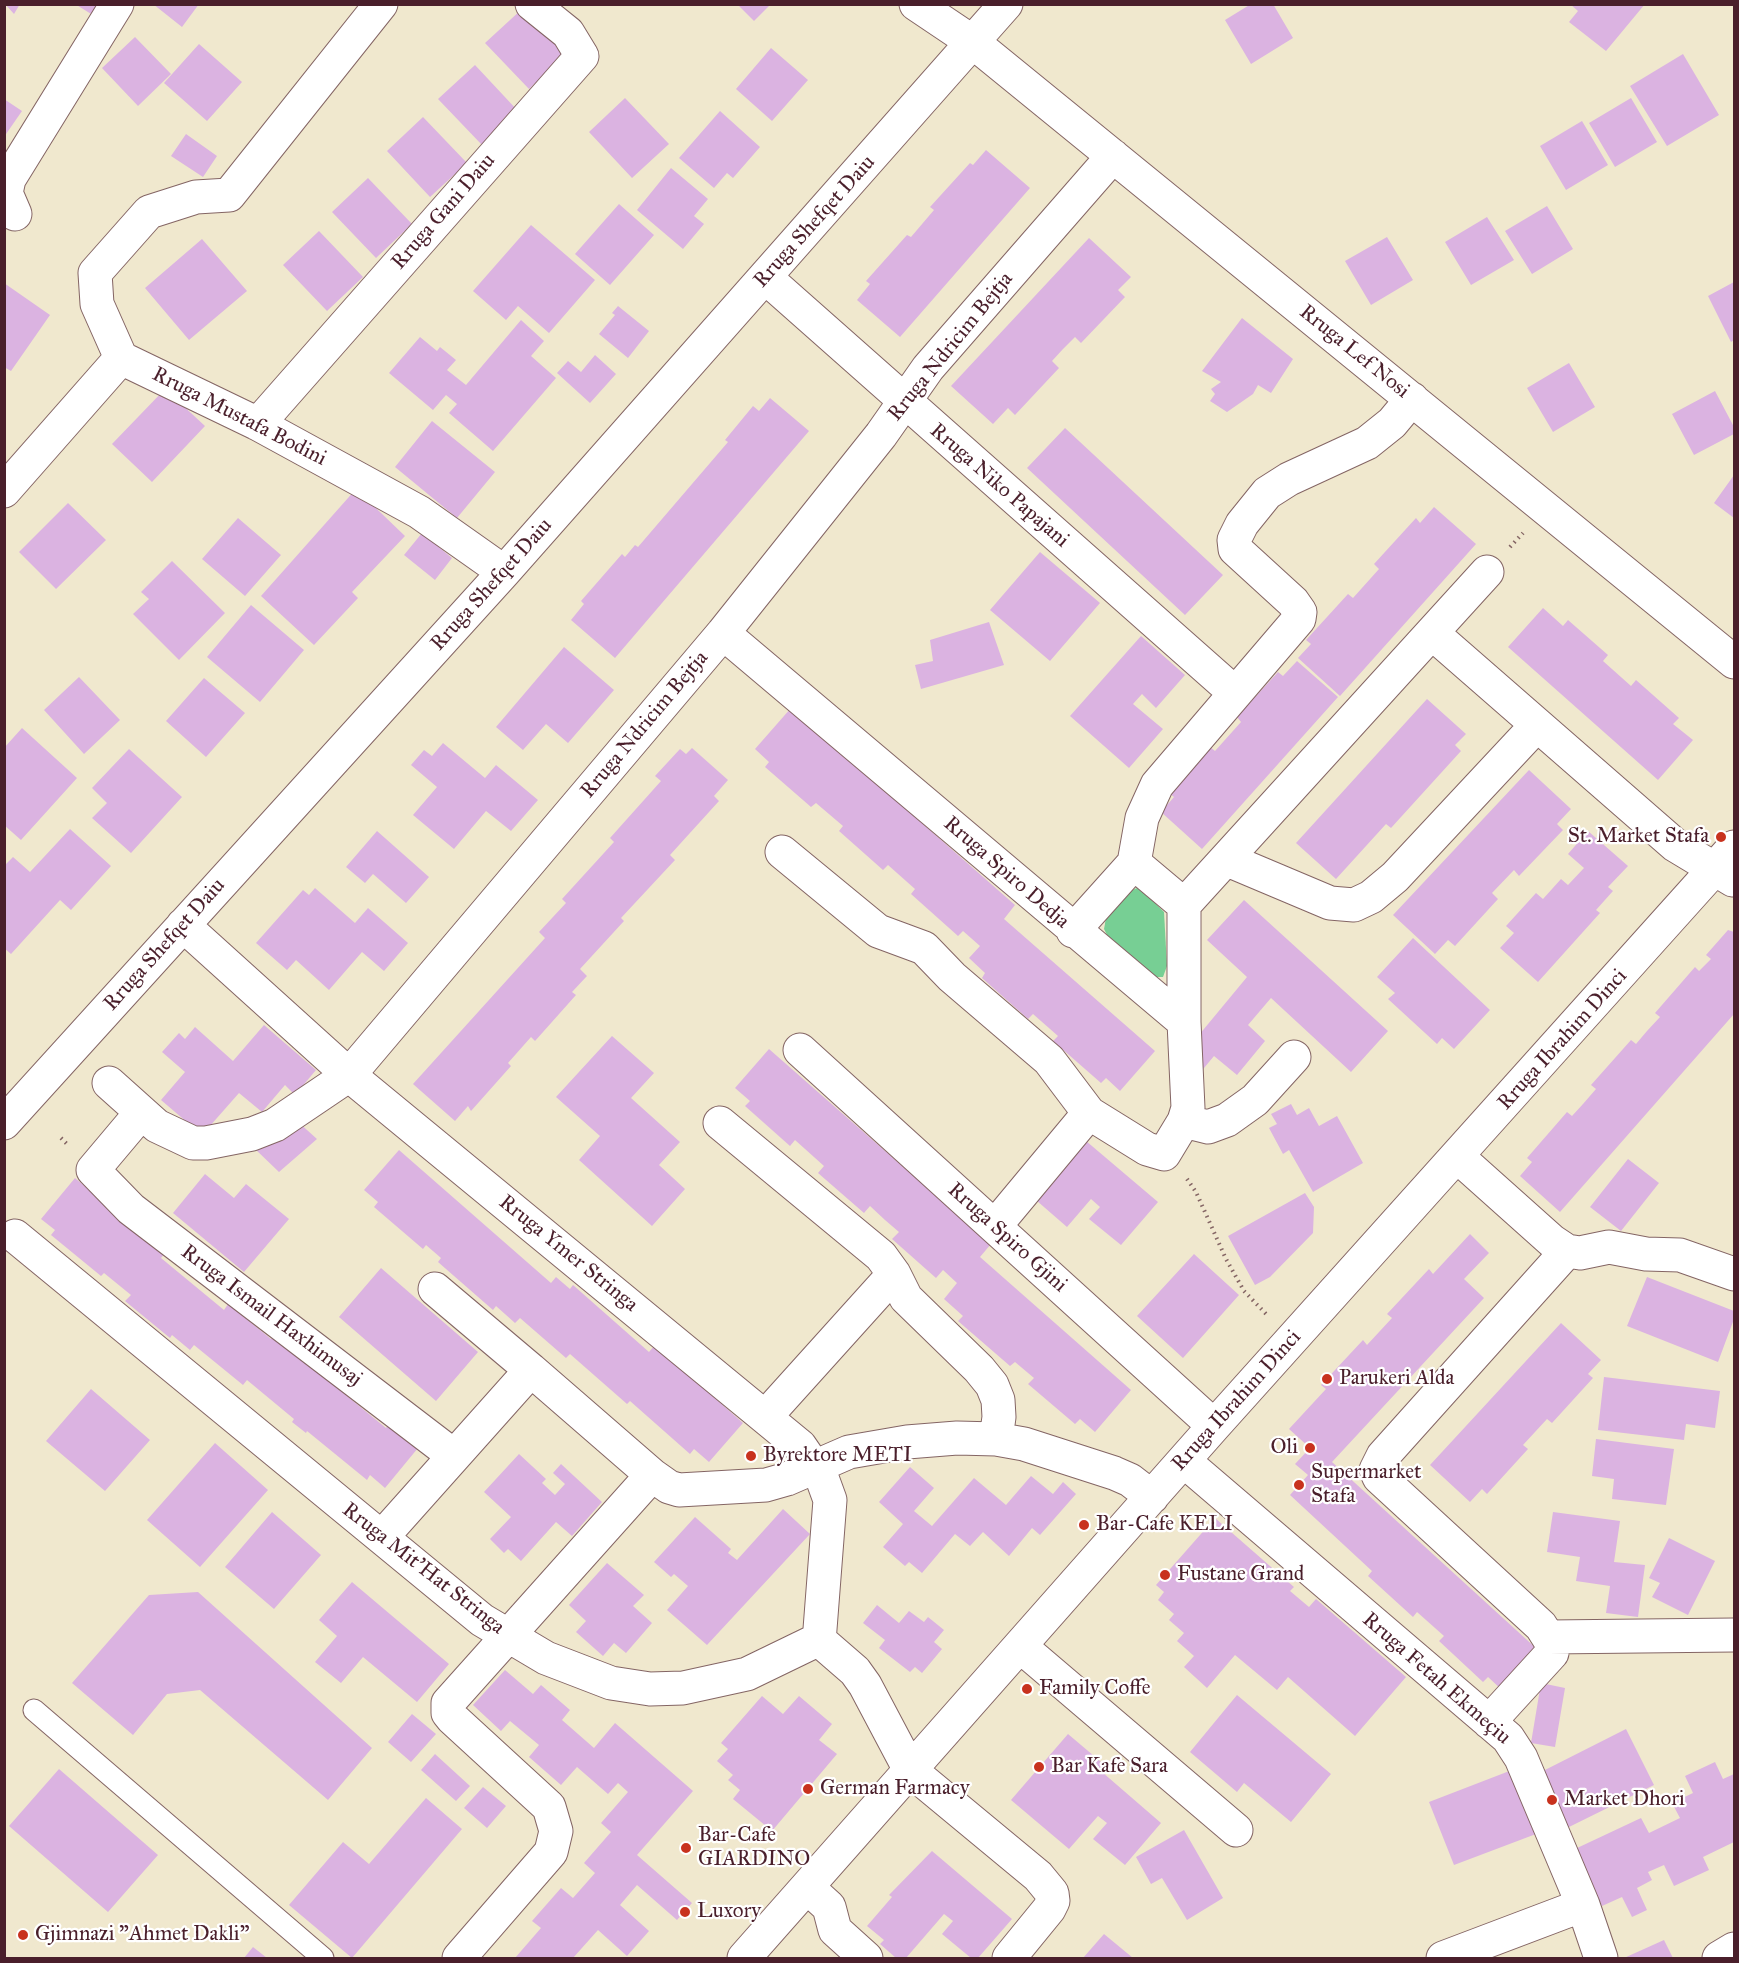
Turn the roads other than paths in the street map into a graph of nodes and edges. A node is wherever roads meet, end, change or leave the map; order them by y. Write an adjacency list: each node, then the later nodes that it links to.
1 (117, 4): 8 (street)
2 (381, 4): 10 (street)
3 (532, 4): 13 (street, Rruga Gani Daiu)
4 (916, 4): 6 (street, Rruga Lef Nosi)
5 (1006, 4): 6 (street, Rruga Shefqet Daiu)
6 (974, 43): 7 (street, Rruga Lef Nosi); 9 (street, Rruga Shefqet Daiu)
7 (1113, 156): 11 (street, Rruga Lef Nosi); 12 (street, Rruga Ndricim Bejtja)
8 (15, 214)
9 (765, 277): 12 (street, Rruga Niko Papajani); 15 (street, Rruga Shefqet Daiu)
10 (121, 358): 13 (street, Rruga Mustafa Bodini); 14 (street)
11 (1412, 399): 19 (street, Rruga Lef Nosi); 20 (street)
12 (903, 402): 17 (street, Rruga Ndricim Bejtja); 20 (street, Rruga Niko Papajani)
13 (258, 424): 15 (street, Rruga Mustafa Bodini)
14 (4, 491)
15 (504, 572): 27 (street, Rruga Shefqet Daiu)
16 (1487, 572): 18 (street)
17 (723, 633): 28 (street, Rruga Spiro Dedja); 32 (street, Rruga Ndricim Bejtja)
18 (1432, 633): 21 (street); 23 (street)
19 (1734, 662)
20 (1234, 693): 24 (street)
21 (1536, 726): 23 (street); 25 (street)
22 (782, 852): 35 (street)
23 (1228, 860): 26 (street)
24 (1134, 863): 26 (street); 28 (street)
25 (1728, 865): 39 (street, Rruga Ibrahim Dinci)
26 (1184, 905): 29 (street)
27 (183, 925): 32 (street, Rruga Ymer Stringa); 38 (street, Rruga Shefqet Daiu)
28 (1073, 931): 29 (street, Rruga Spiro Dedja)
29 (1184, 1022): 36 (street)
30 (800, 1050): 40 (street, Rruga Spiro Gjini)
31 (1294, 1056): 36 (street)
32 (349, 1075): 34 (street, Rruga Ndricim Bejtja); 47 (street, Rruga Ymer Stringa)
33 (109, 1083): 34 (street, Rruga Ndricim Bejtja)
34 (141, 1113): 50 (street, Rruga Ismail Haxhimusaj)
35 (1089, 1113): 36 (street); 40 (street)
36 (1184, 1121)
37 (720, 1123): 43 (street)
38 (4, 1124)
39 (1458, 1157): 42 (street); 48 (street, Rruga Ibrahim Dinci)
40 (995, 1227): 48 (street, Rruga Spiro Gjini)
41 (15, 1236): 55 (street, Rruga Mit'Hat Stringa)
42 (1567, 1251): 44 (street); 58 (street)
43 (894, 1274): 47 (street); 49 (street)
44 (1734, 1274)
45 (435, 1289): 46 (street)
46 (531, 1370): 50 (street); 53 (street)
47 (766, 1416): 52 (street, Rruga Ymer Stringa)
48 (1214, 1426): 51 (street, Rruga Ibrahim Dinci)
49 (996, 1439): 52 (street); 54 (street)
50 (454, 1456): 55 (street)
51 (1184, 1461): 54 (street, Rruga Ibrahim Dinci); 62 (street, Rruga Fetah Ekmeçiu)
52 (815, 1466): 53 (street); 59 (street, Rruga Ymer Stringa)
53 (652, 1475): 57 (street)
54 (1152, 1497): 60 (street, Rruga Ibrahim Dinci)
55 (382, 1537): 57 (street, Rruga Mit'Hat Stringa)
56 (1734, 1635): 58 (street)
57 (507, 1636): 59 (street, Rruga Mit'Hat Stringa); 69 (street)
58 (1550, 1637): 62 (street)
59 (819, 1642): 63 (street)
60 (1020, 1646): 63 (street, Rruga Ibrahim Dinci); 64 (street)
61 (34, 1710): 68 (lane)
62 (1489, 1722): 66 (street, Rruga Fetah Ekmeçiu)
63 (910, 1770): 65 (street, Rruga Ibrahim Dinci); 72 (street)
64 (1236, 1830)
65 (807, 1887): 70 (street, Rruga Ibrahim Dinci); 71 (street)
66 (1583, 1905): 73 (street); 74 (street, Rruga Fetah Ekmeçiu)
67 (1734, 1949): 75 (street)
68 (323, 1959)
69 (459, 1959)
70 (744, 1959)
71 (866, 1959)
72 (1009, 1959)
73 (1443, 1959)
74 (1601, 1959)
75 (1719, 1959)

